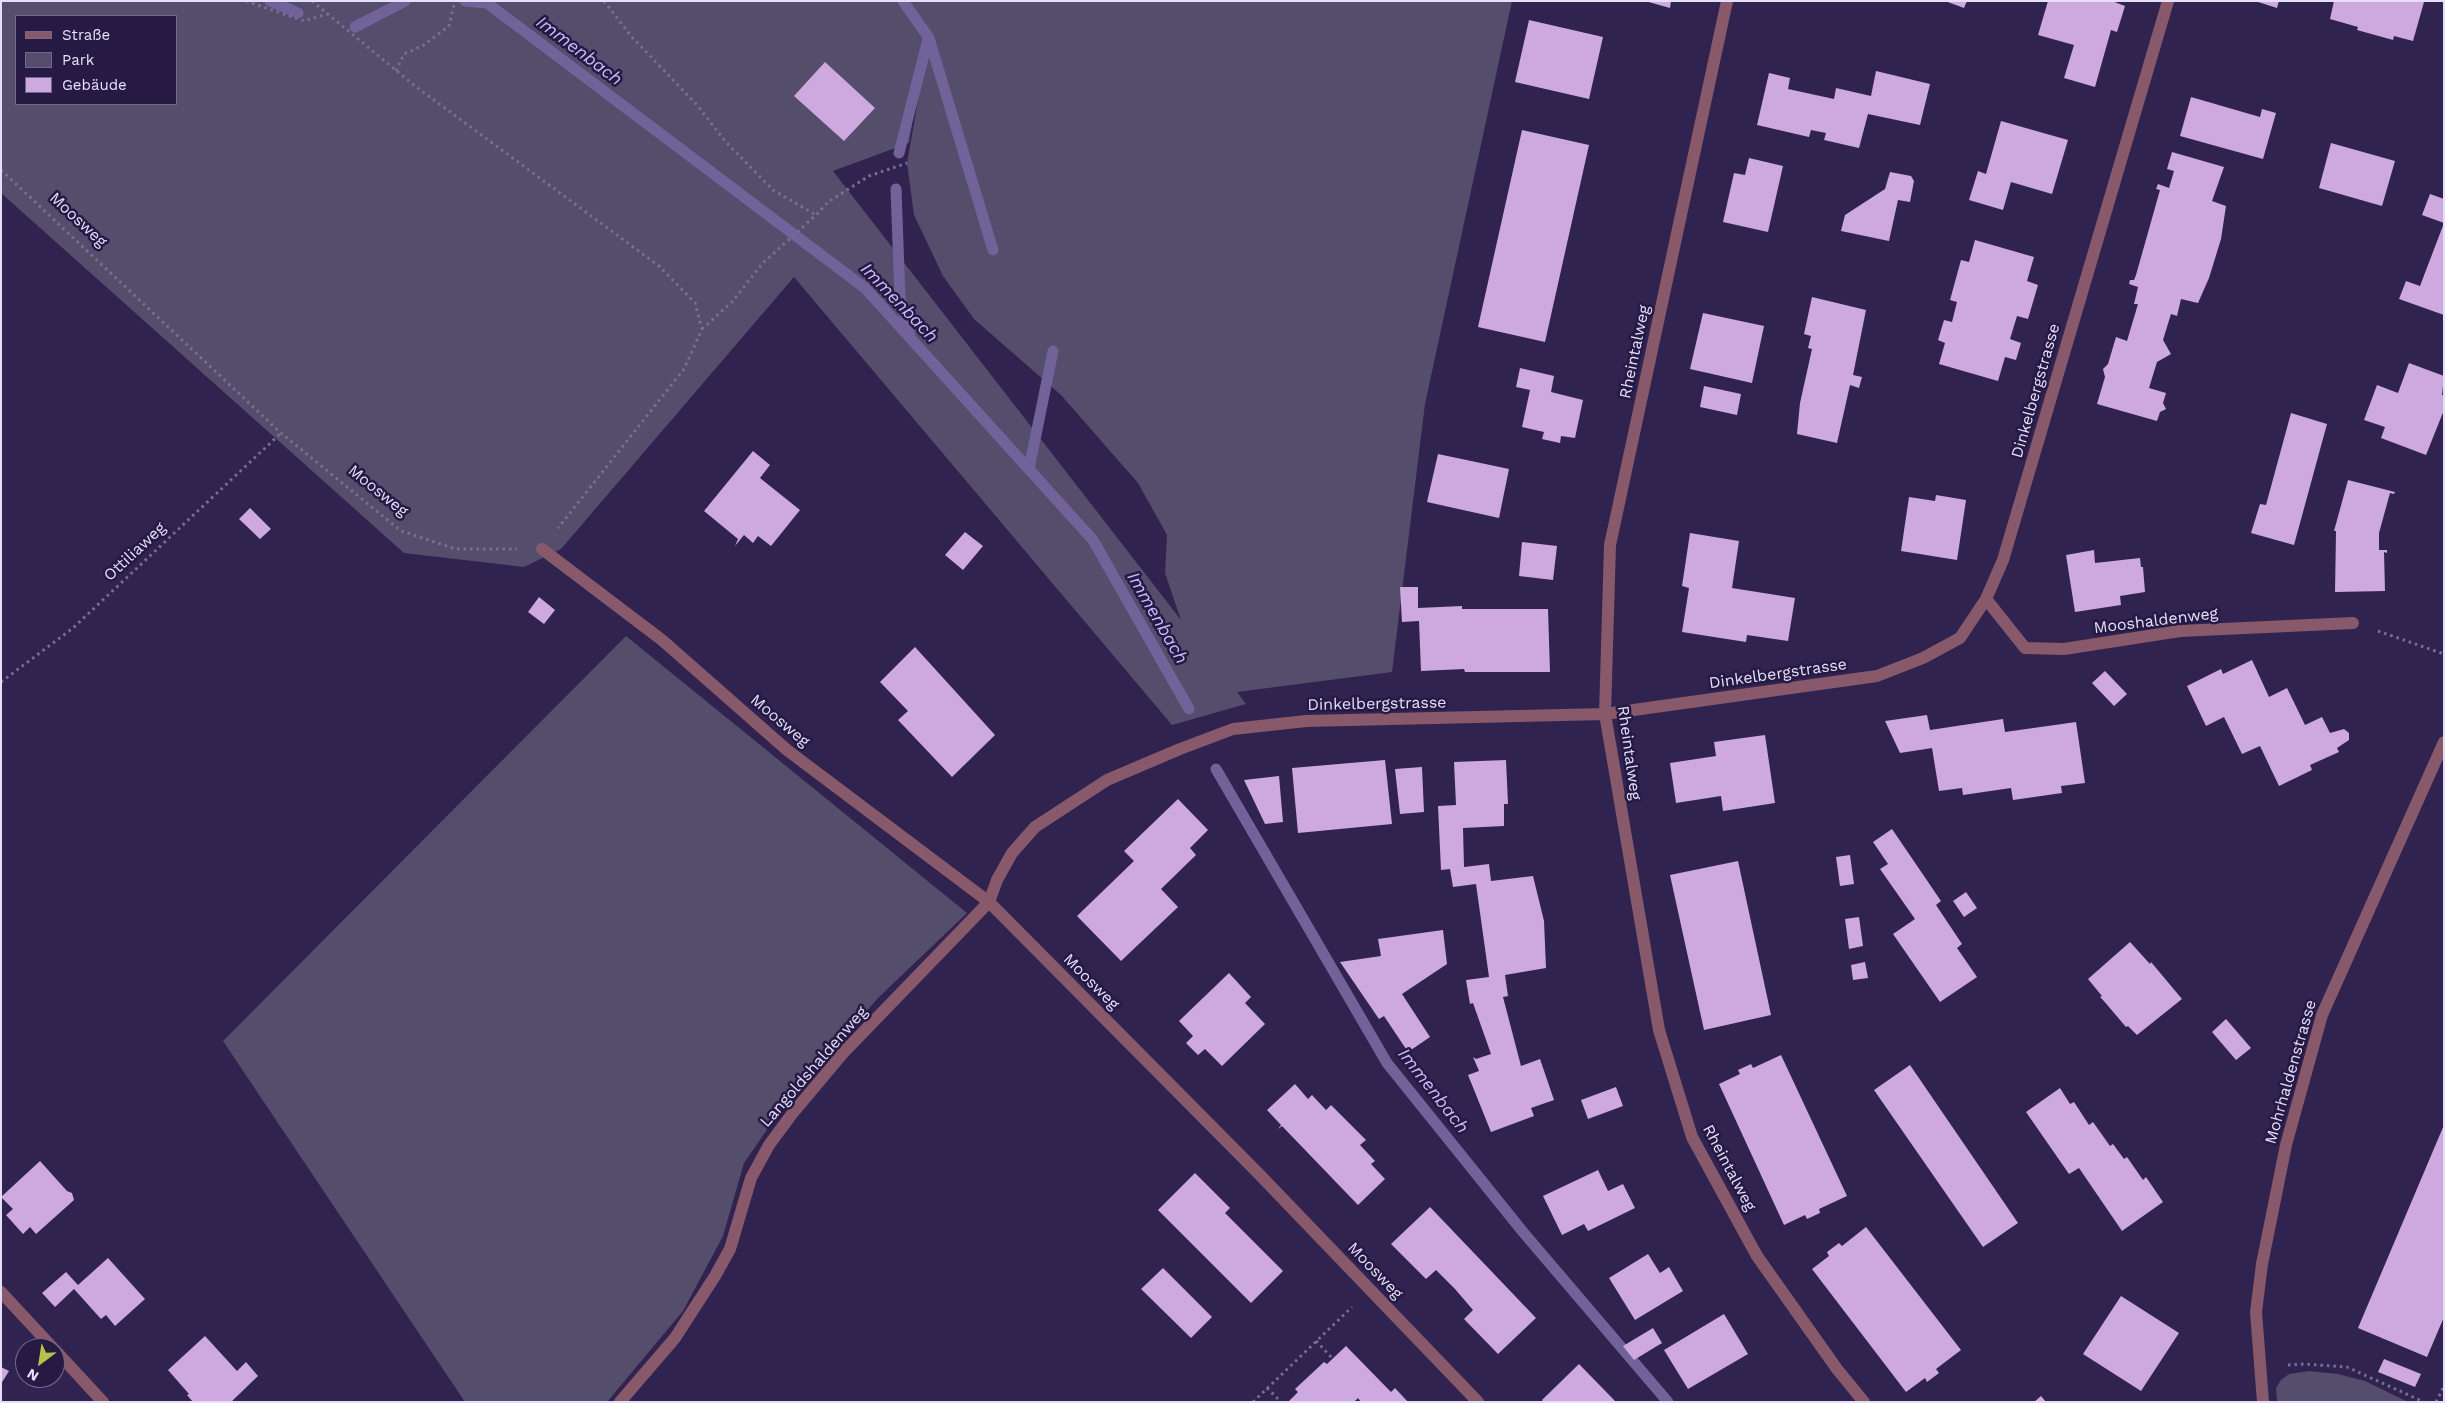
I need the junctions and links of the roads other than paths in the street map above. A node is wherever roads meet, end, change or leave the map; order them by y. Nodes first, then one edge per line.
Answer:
1 (1727, 1) edge
2 (2168, 1) edge
3 (542, 549) road end
4 (1986, 599) junction
5 (2353, 623) road end
6 (1605, 714) junction
7 (2444, 742) edge
8 (989, 902) junction
9 (1, 1292) edge
10 (44, 1338) edge
11 (65, 1361) edge
12 (103, 1402) edge
13 (620, 1402) edge
14 (1478, 1402) edge
15 (1864, 1402) edge
16 (2264, 1402) edge

1 - 6 street, Rheintalweg
2 - 4 street, Dinkelbergstrasse
3 - 8 street, Moosweg
4 - 5 street, Mooshaldenweg
4 - 6 street, Dinkelbergstrasse
6 - 8 street, Dinkelbergstrasse
6 - 15 street, Rheintalweg
7 - 16 street, Mohrhaldenstrasse
8 - 13 street, Langoldshaldenweg
8 - 14 street, Moosweg
9 - 10 street
11 - 12 street

